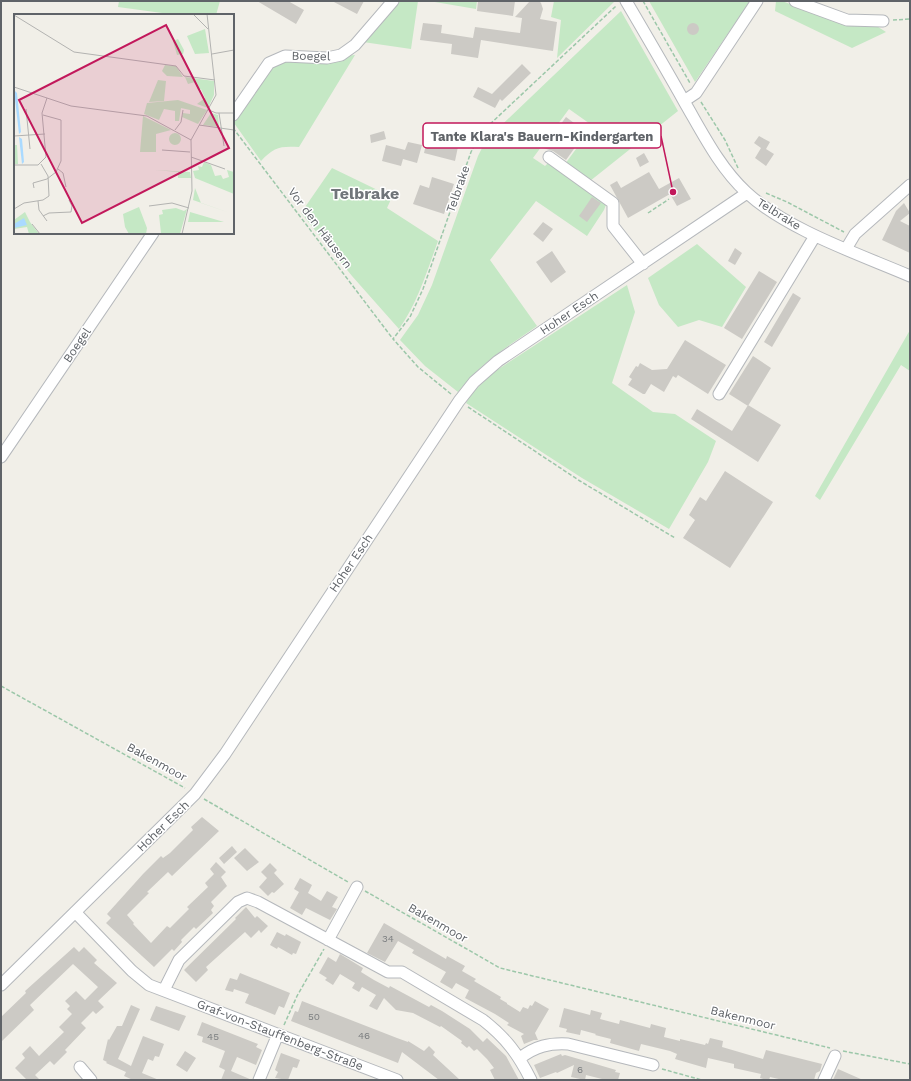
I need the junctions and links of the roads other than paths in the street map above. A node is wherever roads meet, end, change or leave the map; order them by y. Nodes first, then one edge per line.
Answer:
1 (393, 1) edge
2 (757, 1) edge
3 (795, 1) edge
4 (623, 2) edge
5 (883, 21) road end
6 (684, 102) junction
7 (234, 114) edge
8 (549, 157) dead end
9 (910, 185) edge
10 (747, 193) junction
11 (152, 234) edge
12 (815, 236) junction
13 (848, 244) junction
14 (643, 264) junction
15 (910, 276) edge
16 (719, 394) dead end
17 (1, 457) edge
18 (358, 887) road end
19 (75, 912) junction
20 (323, 938) junction
21 (1, 984) edge
22 (164, 990) junction
23 (278, 1034) junction
24 (835, 1056) dead end
25 (520, 1058) junction
26 (653, 1065) road end
27 (80, 1067) dead end
28 (91, 1080) edge
29 (259, 1080) edge
30 (397, 1080) edge
31 (531, 1080) edge
32 (824, 1080) edge

1 - 7 street, Boegel
2 - 6 street
3 - 5 street
4 - 6 street, Telbrake
6 - 10 street, Telbrake
8 - 14 street
9 - 13 street
10 - 12 street, Telbrake
10 - 14 street, Hoher Esch
11 - 17 street, Boegel
12 - 13 street, Telbrake
12 - 16 street
13 - 15 street, Telbrake
14 - 19 street, Hoher Esch
18 - 20 street
19 - 21 street, Hoher Esch
19 - 22 street, Graf-von-Stauffenberg-Straße
20 - 22 street
20 - 25 street
22 - 23 street, Graf-von-Stauffenberg-Straße
23 - 29 street
23 - 30 street, Graf-von-Stauffenberg-Straße
24 - 32 street
25 - 26 street
25 - 31 street
27 - 28 street

